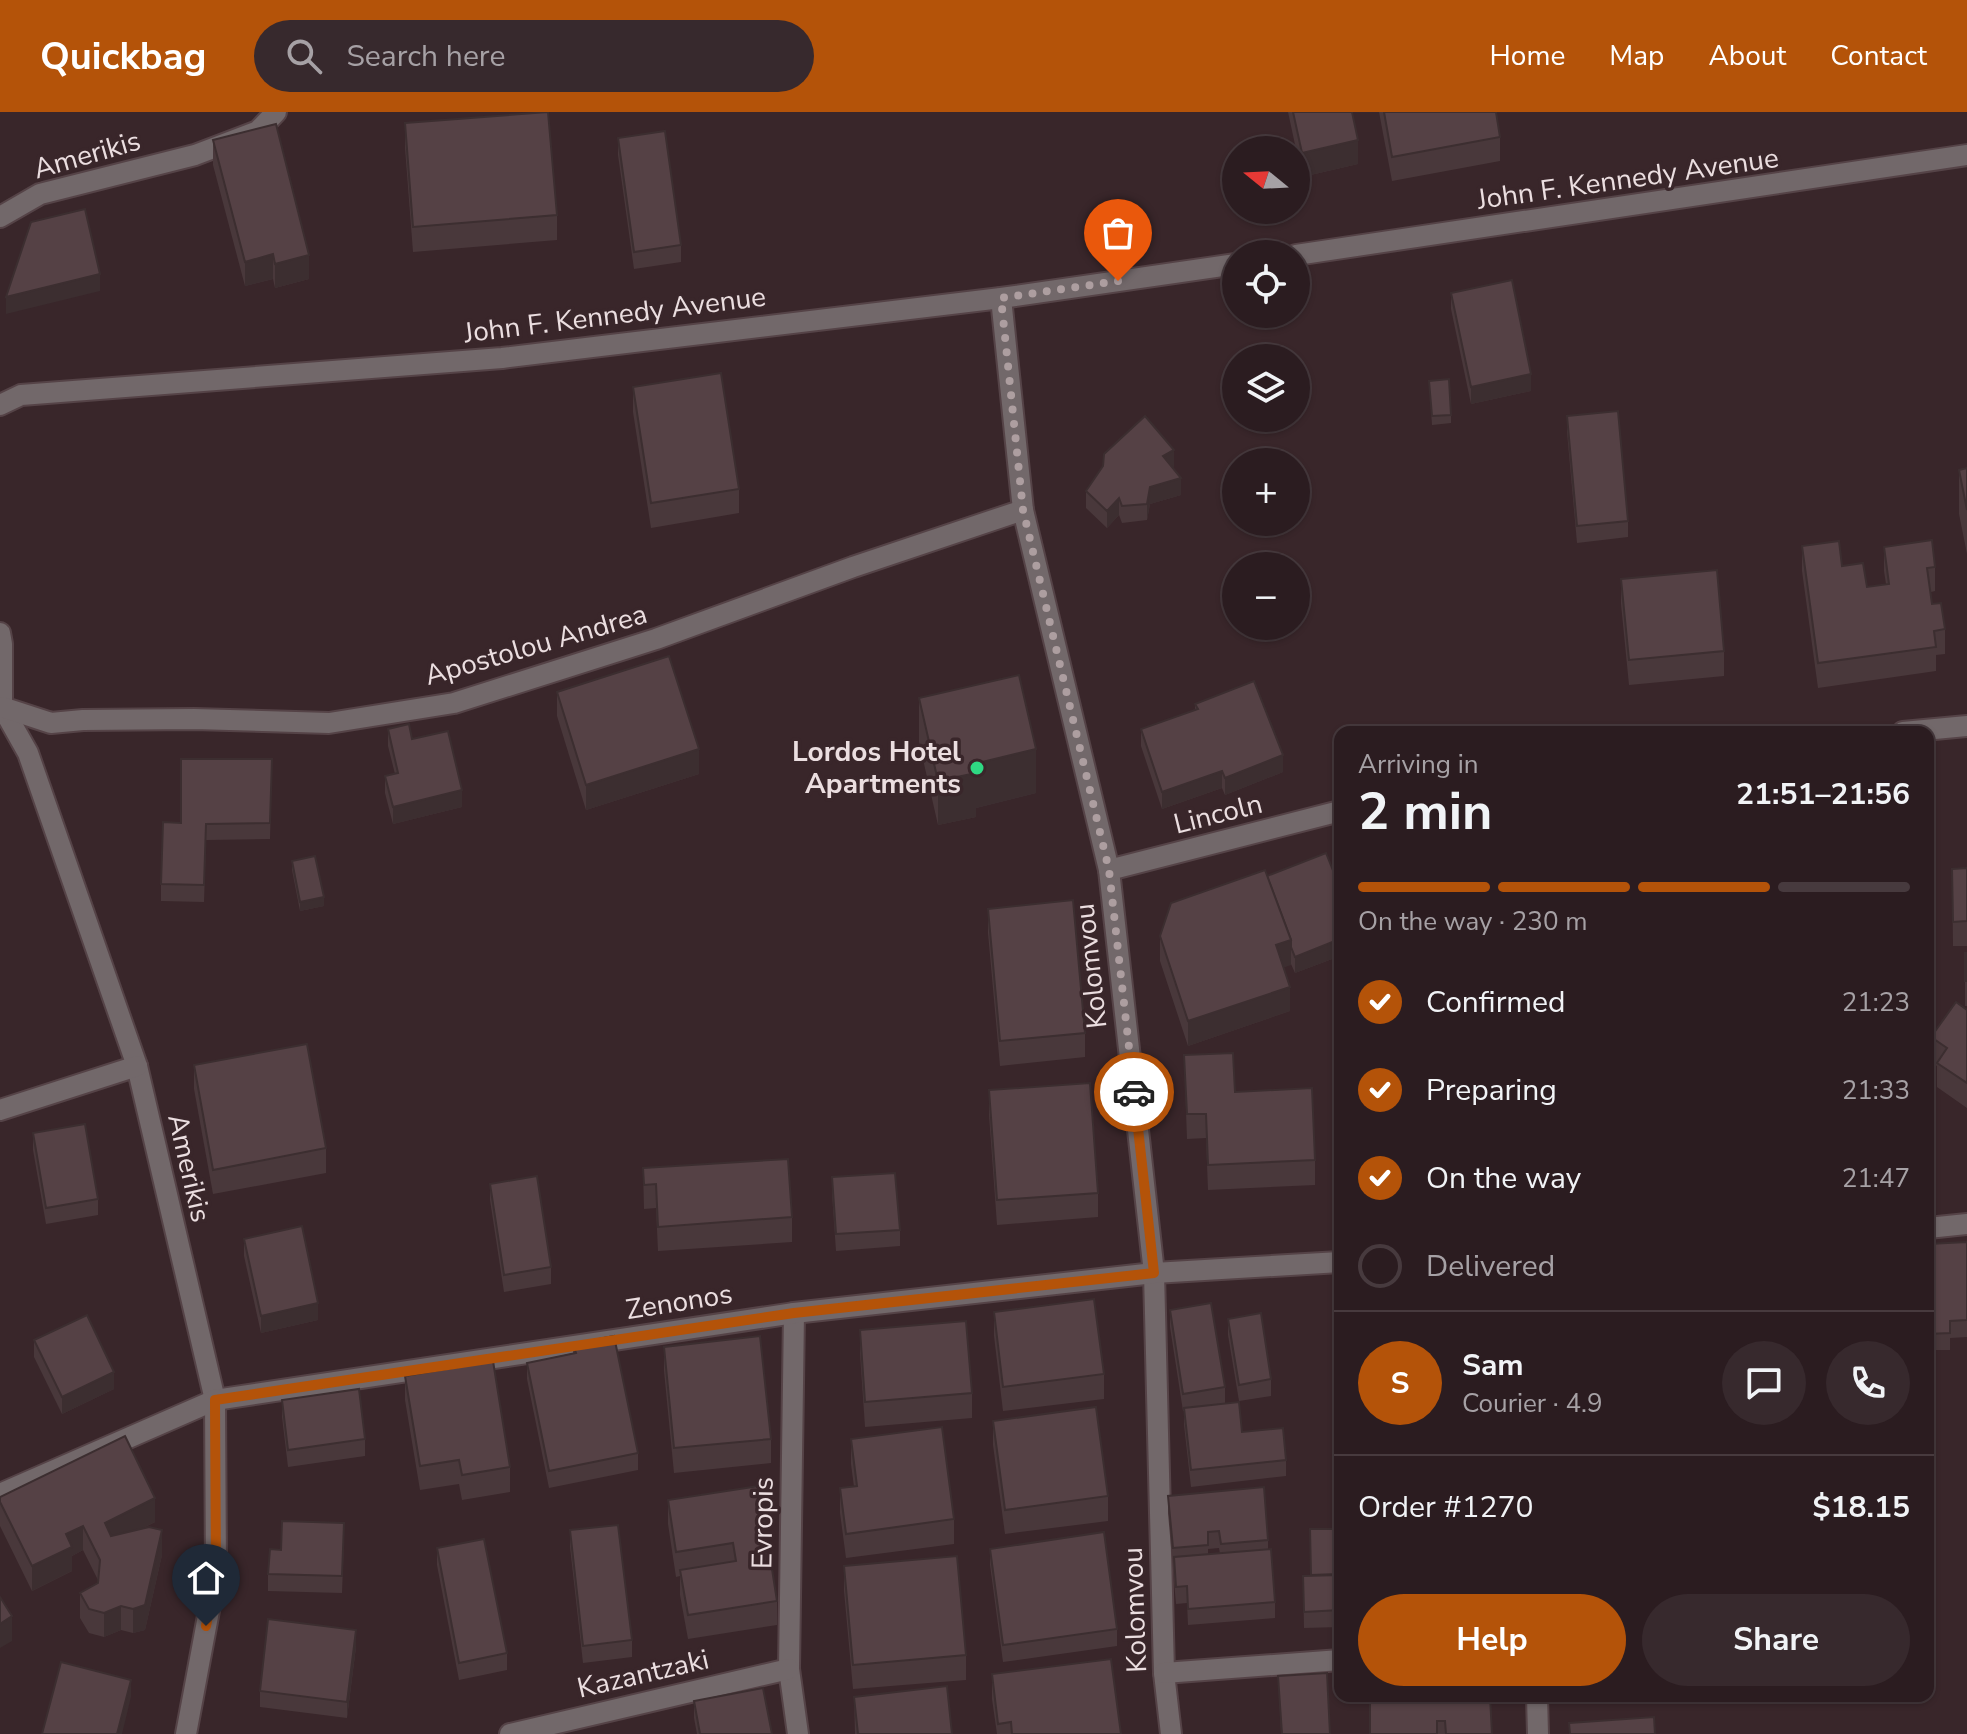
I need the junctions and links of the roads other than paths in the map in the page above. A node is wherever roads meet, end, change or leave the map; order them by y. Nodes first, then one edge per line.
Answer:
1 (276, 112) edge
2 (1967, 155) edge
3 (0, 217) edge
4 (1310, 253) edge
5 (1222, 266) edge
6 (1001, 298) junction
7 (0, 405) edge
8 (1023, 510) junction
9 (0, 633) edge
10 (1, 708) edge
11 (1967, 726) edge
12 (1934, 729) edge
13 (1334, 813) edge
14 (1109, 870) junction
15 (137, 1066) junction
16 (0, 1110) edge
17 (1967, 1224) edge
18 (1934, 1227) edge
19 (1334, 1262) edge
20 (1154, 1273) junction
21 (794, 1313) junction
22 (215, 1400) junction
23 (0, 1494) edge
24 (1334, 1660) edge
25 (789, 1669) junction
26 (1164, 1673) junction
27 (1537, 1702) edge
28 (186, 1734) edge
29 (510, 1734) edge
30 (798, 1734) edge
31 (1171, 1734) edge
32 (1538, 1734) edge

1 - 3 street, Amerikis
2 - 4 street, John F. Kennedy Avenue
5 - 6 street, John F. Kennedy Avenue
6 - 7 street, John F. Kennedy Avenue
6 - 8 street, Kolomvou
8 - 10 street, Apostolou Andrea
8 - 14 street, Kolomvou
9 - 10 street, Amerikis
10 - 15 street, Amerikis
11 - 12 street
13 - 14 street, Lincoln
14 - 20 street, Kolomvou
15 - 16 street
15 - 22 street, Amerikis
17 - 18 street
19 - 20 street, Zenonos
20 - 21 street, Zenonos
20 - 26 street, Kolomvou
21 - 22 street, Zenonos
21 - 25 street, Evropis
22 - 23 street, Zenonos
22 - 28 street, Amerikis
24 - 26 street
25 - 29 street, Kazantzaki
25 - 30 street, Evropis
26 - 31 street, Kolomvou
27 - 32 street

